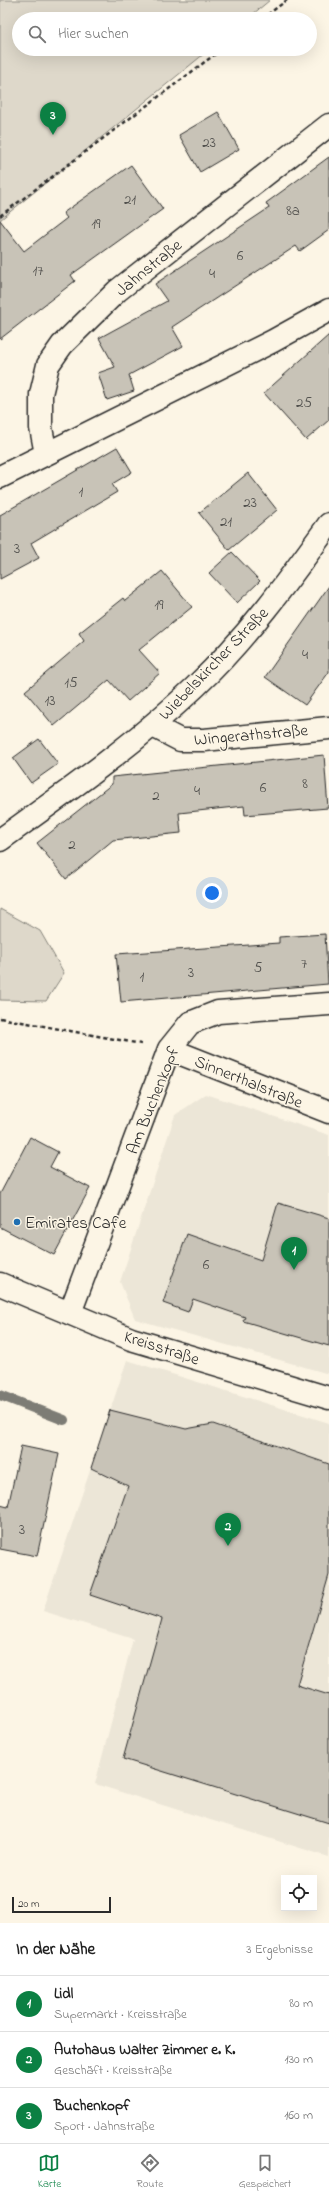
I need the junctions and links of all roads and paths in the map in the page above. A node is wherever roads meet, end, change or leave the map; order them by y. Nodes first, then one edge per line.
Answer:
1 (287, 0) edge
2 (271, 12) edge
3 (213, 56) edge
4 (329, 125) edge
5 (0, 216) edge
6 (329, 310) edge
7 (46, 454) junction
8 (0, 478) edge
9 (329, 524) edge
10 (153, 726) junction
11 (329, 728) edge
12 (0, 840) edge
13 (329, 1004) edge
14 (0, 1018) edge
15 (169, 1049) junction
16 (329, 1112) edge
17 (0, 1284) edge
18 (70, 1313) junction
19 (329, 1398) edge

1 - 2 path
3 - 5 path
4 - 7 street, Jahnstraße
6 - 7 street
7 - 8 street
9 - 10 street, Wiebelskircher Straße
10 - 11 street, Wingerathstraße
10 - 12 street, Wiebelskircher Straße
13 - 15 street, Am Buchenkopf
14 - 15 path
15 - 16 street, Sinnerthalstraße
15 - 18 street, Am Buchenkopf
17 - 18 street, Kreisstraße
18 - 19 street, Kreisstraße

